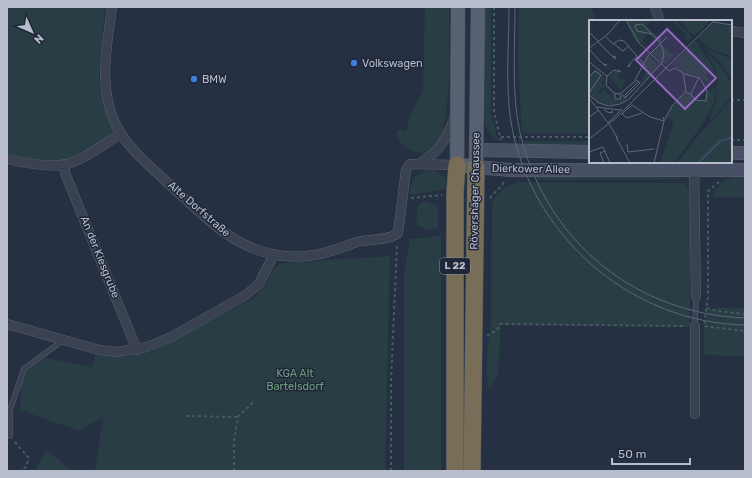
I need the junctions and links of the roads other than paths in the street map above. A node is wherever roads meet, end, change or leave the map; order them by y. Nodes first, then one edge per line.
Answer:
1 (112, 7) edge
2 (458, 7) edge
3 (478, 7) edge
4 (655, 7) edge
5 (660, 20) edge
6 (732, 32) edge
7 (745, 33) edge
8 (459, 110) junction
9 (121, 134) junction
10 (589, 152) edge
11 (732, 153) edge
12 (745, 153) edge
13 (7, 159) edge
14 (476, 159) junction
15 (64, 164) junction
16 (418, 164) junction
17 (457, 165) junction
18 (694, 166) edge
19 (745, 170) edge
20 (274, 254) junction
21 (696, 296) joint
22 (7, 324) edge
23 (695, 326) joint
24 (62, 341) junction
25 (138, 350) junction
26 (695, 414) dead end
27 (10, 436) road end
28 (455, 471) edge
29 (472, 471) edge

1 - 9 street, Alte Dorfstraße
2 - 8 main road, Rövershäger Chaussee / L 22
3 - 14 main road, Rövershäger Chaussee / L 22
4 - 5 street
6 - 7 street
8 - 16 street, Rövershäger Chaussee
8 - 17 main road, Rövershäger Chaussee / L 22
9 - 15 street
9 - 20 street, Alte Dorfstraße
10 - 14 main road, Dierkower Allee
11 - 12 main road
13 - 15 street
14 - 17 main road, Dierkower Allee
14 - 18 main road, Dierkower Allee
14 - 29 highway, Rövershäger Chaussee / L 22
15 - 25 street, An der Kiesgrube
16 - 17 street
16 - 20 street, Alte Dorfstraße
17 - 28 highway, Rövershäger Chaussee / L 22
18 - 19 main road, Dierkower Allee
18 - 21 street
20 - 25 street
21 - 23 lane
22 - 24 street
23 - 26 street
24 - 25 street
24 - 27 lane

